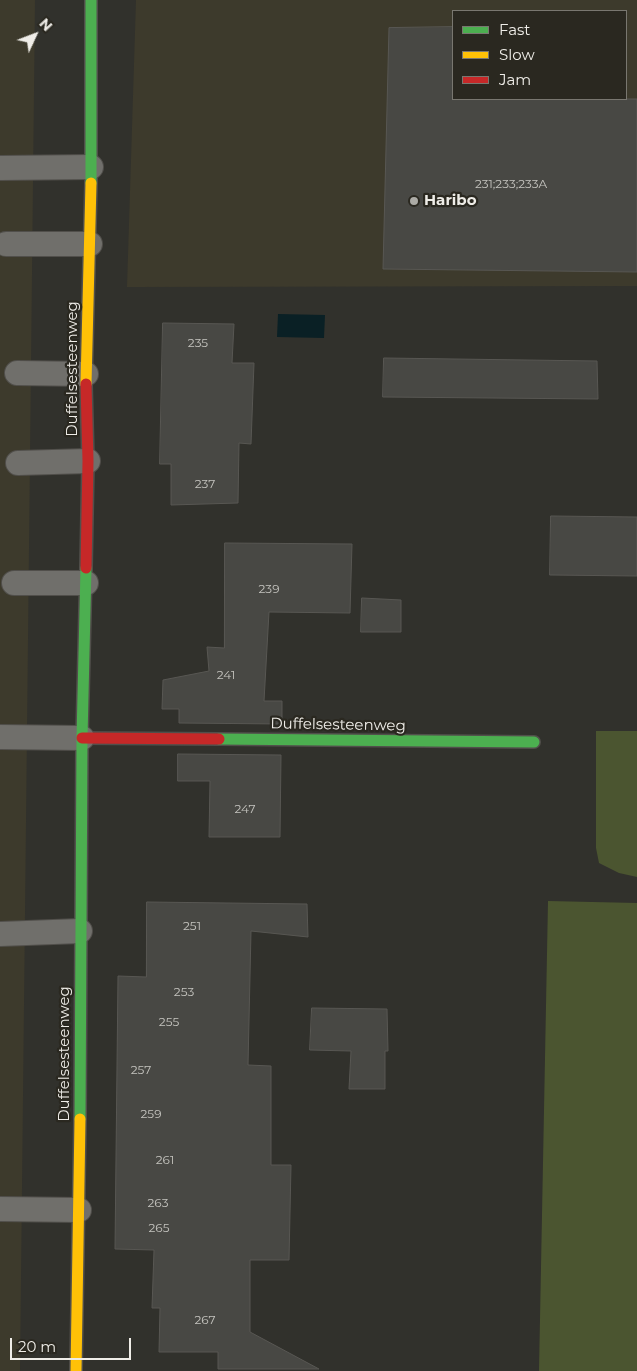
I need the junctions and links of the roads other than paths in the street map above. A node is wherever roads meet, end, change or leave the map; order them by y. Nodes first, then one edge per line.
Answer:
1 (91, 0) edge
2 (91, 167) junction
3 (0, 168) edge
4 (6, 244) dead end
5 (90, 244) junction
6 (17, 373) dead end
7 (86, 374) junction
8 (88, 461) junction
9 (18, 463) dead end
10 (14, 582) dead end
11 (86, 584) junction
12 (0, 738) edge
13 (82, 738) junction
14 (534, 742) dead end
15 (80, 931) junction
16 (0, 934) edge
17 (0, 1209) edge
18 (79, 1210) junction
19 (76, 1371) edge

1 - 2 street, Duffelsesteenweg
2 - 3 lane
2 - 5 street, Duffelsesteenweg
4 - 5 lane
5 - 7 street, Duffelsesteenweg
6 - 7 lane
7 - 8 street, Duffelsesteenweg
8 - 9 lane
8 - 11 street, Duffelsesteenweg
10 - 11 lane
11 - 13 street, Duffelsesteenweg
12 - 13 lane
13 - 14 street, Duffelsesteenweg
13 - 15 street, Duffelsesteenweg
15 - 16 lane
15 - 18 street, Duffelsesteenweg
17 - 18 lane
18 - 19 street, Duffelsesteenweg

